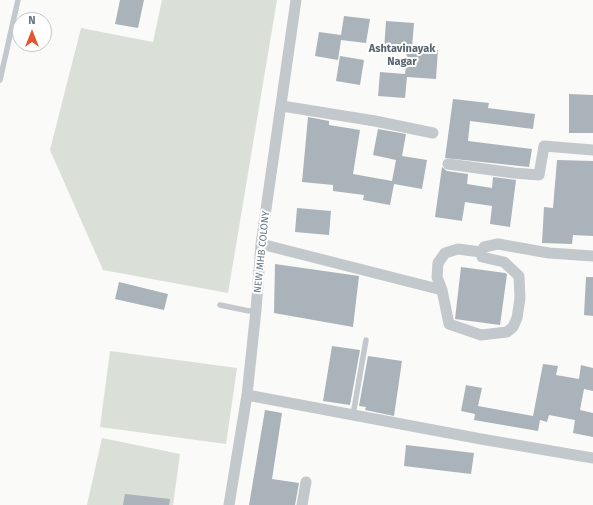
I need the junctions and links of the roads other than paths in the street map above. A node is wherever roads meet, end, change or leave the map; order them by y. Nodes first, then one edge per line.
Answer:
1 (18, 0) edge
2 (296, 0) edge
3 (0, 80) edge
4 (282, 106) junction
5 (433, 133) dead end
6 (593, 150) edge
7 (448, 164) dead end
8 (261, 244) junction
9 (481, 252) junction
10 (593, 256) edge
11 (442, 290) junction
12 (220, 304) dead end
13 (256, 310) junction
14 (366, 340) dead end
15 (247, 395) junction
16 (353, 416) junction
17 (593, 458) edge
18 (306, 482) dead end
19 (229, 505) edge
20 (302, 505) edge

1 - 3 lane
2 - 4 street, NEW MHB COLONY
4 - 5 street
4 - 8 street, NEW MHB COLONY
6 - 7 street
8 - 11 street
8 - 13 street, NEW MHB COLONY
9 - 10 street
9 - 11 street
9 - 11 street
12 - 13 lane
13 - 15 street, NEW MHB COLONY
14 - 16 lane
15 - 16 street
15 - 19 street, NEW MHB COLONY
16 - 17 street
18 - 20 street

